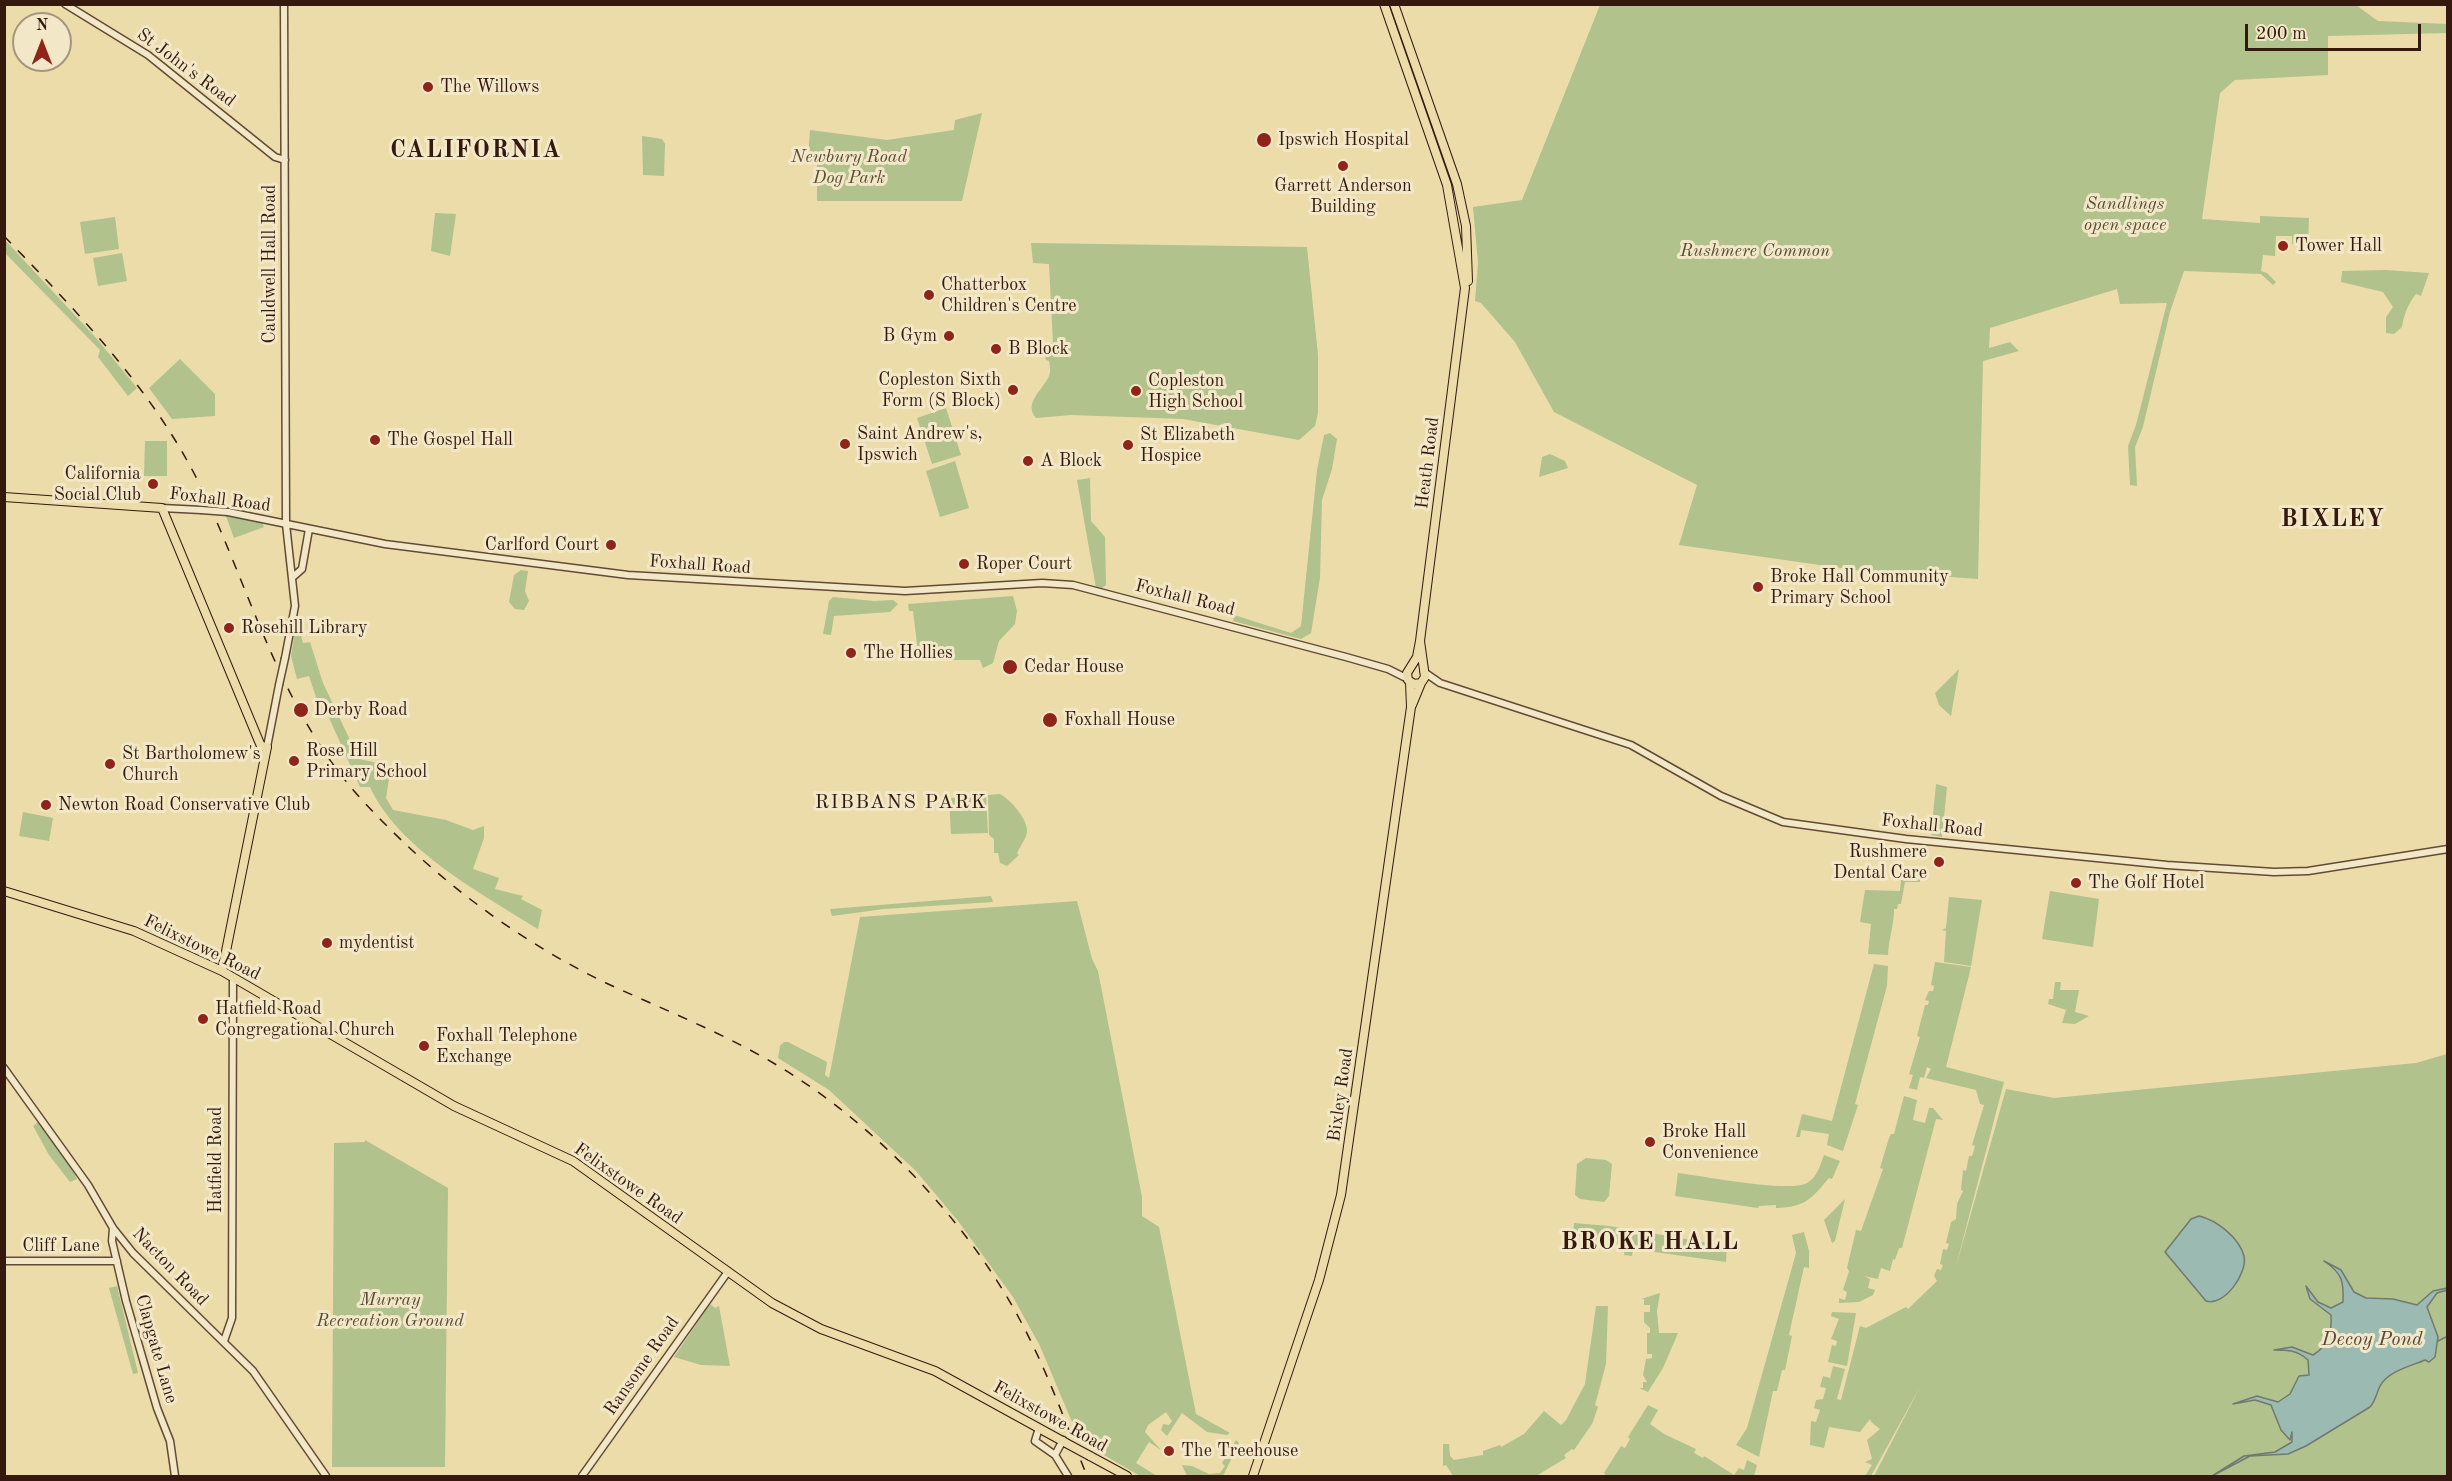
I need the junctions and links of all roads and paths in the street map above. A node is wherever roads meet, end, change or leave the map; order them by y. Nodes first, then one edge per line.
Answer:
1 (65, 4) edge
2 (284, 4) edge
3 (1384, 4) edge
4 (1394, 4) edge
5 (285, 160) junction
6 (1465, 288) junction
7 (4, 497) edge
8 (162, 508) junction
9 (286, 524) junction
10 (309, 529) junction
11 (294, 576) junction
12 (1420, 641) junction
13 (1388, 669) junction
14 (1410, 669) junction
15 (1423, 671) junction
16 (1409, 681) junction
17 (1421, 682) junction
18 (1440, 683) junction
19 (1411, 707) junction
20 (267, 747) junction
21 (2448, 849) edge
22 (4, 891) edge
23 (222, 971) junction
24 (232, 977) junction
25 (4, 1068) edge
26 (113, 1228) junction
27 (4, 1261) edge
28 (117, 1261) junction
29 (727, 1273) junction
30 (224, 1341) junction
31 (1039, 1428) junction
32 (1064, 1441) junction
33 (1055, 1455) junction
34 (175, 1476) edge
35 (326, 1476) edge
36 (582, 1476) edge
37 (1068, 1476) edge
38 (1127, 1476) edge
39 (1252, 1476) edge

1 - 5 street, St John's Road
2 - 5 street, Cauldwell Hall Road
3 - 6 main road, Heath Road
4 - 6 main road, Heath Road
5 - 9 street, Cauldwell Hall Road
6 - 12 main road, Heath Road
7 - 8 main road, Foxhall Road
8 - 9 street, Foxhall Road, bridge
8 - 20 main road
9 - 10 street, Foxhall Road
9 - 11 street
10 - 11 street
10 - 13 street, Foxhall Road
11 - 20 street, bridge
12 - 14 main road, Heath Road
12 - 15 main road, Heath Road
13 - 14 street, Foxhall Road
13 - 16 street, Foxhall Road
14 - 15 main road
14 - 16 main road, Heath Road
15 - 17 main road, Heath Road
15 - 18 street, Foxhall Road
16 - 17 main road
16 - 19 main road, Bixley Road
17 - 18 street, Foxhall Road
17 - 19 main road, Bixley Road
18 - 21 street, Foxhall Road
19 - 39 main road, Bixley Road
20 - 23 main road
22 - 23 main road, Felixstowe Road
23 - 24 main road, Felixstowe Road
24 - 29 main road, Felixstowe Road
24 - 30 street, Hatfield Road
25 - 26 street, Nacton Road
26 - 28 street, Clapgate Lane
26 - 30 street, Nacton Road
27 - 28 street, Cliff Lane
28 - 34 street, Clapgate Lane
29 - 31 main road, Felixstowe Road
29 - 36 street, Ransome Road
30 - 35 street, Nacton Road
31 - 32 main road, Felixstowe Road
31 - 33 street
32 - 33 street
32 - 38 main road, Felixstowe Road, bridge
33 - 37 street

